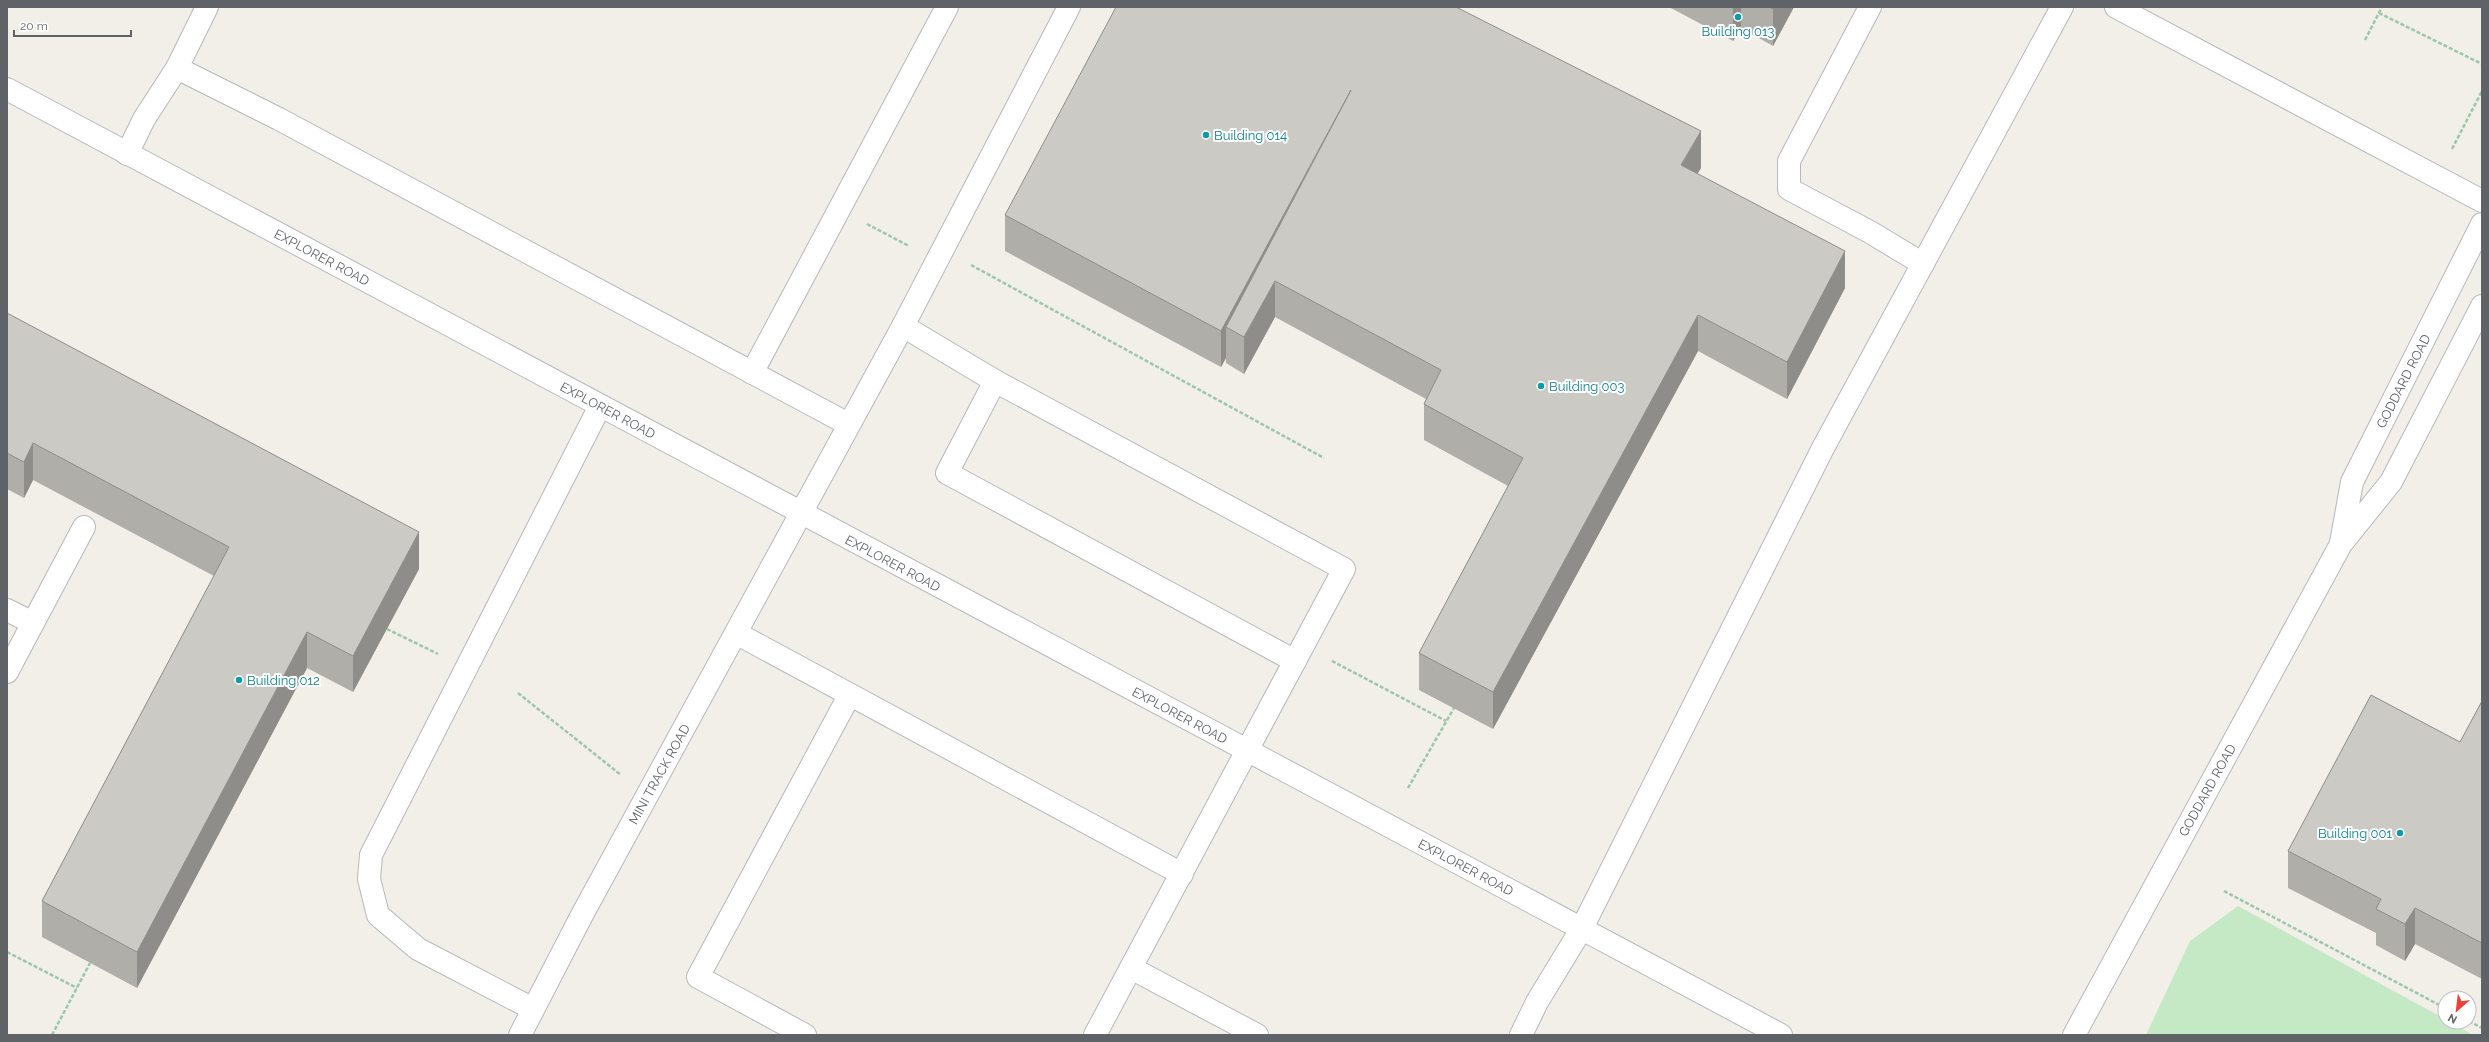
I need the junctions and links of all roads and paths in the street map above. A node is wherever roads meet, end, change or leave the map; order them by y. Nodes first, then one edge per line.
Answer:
1 (208, 7) edge
2 (947, 7) edge
3 (1069, 7) edge
4 (1870, 7) edge
5 (2062, 7) edge
6 (2116, 7) edge
7 (2382, 7) edge
8 (2379, 13) junction
9 (2365, 40) dead end
10 (2482, 64) edge
11 (177, 68) junction
12 (7, 90) edge
13 (2482, 90) edge
14 (2450, 152) dead end
15 (127, 154) junction
16 (2482, 200) edge
17 (839, 209) junction
18 (2482, 224) edge
19 (911, 247) dead end
20 (966, 262) dead end
21 (1923, 264) junction
22 (2482, 306) edge
23 (903, 326) junction
24 (752, 373) junction
25 (995, 381) junction
26 (600, 406) junction
27 (848, 424) junction
28 (1324, 458) dead end
29 (800, 514) junction
30 (84, 527) dead end
31 (2341, 544) junction
32 (7, 610) edge
33 (33, 623) junction
34 (387, 629) dead end
35 (736, 633) junction
36 (439, 654) dead end
37 (1326, 658) dead end
38 (1295, 661) junction
39 (7, 672) edge
40 (518, 693) dead end
41 (849, 696) junction
42 (1454, 708) dead end
43 (1446, 721) junction
44 (1246, 751) junction
45 (625, 778) dead end
46 (1408, 788) dead end
47 (1182, 874) junction
48 (2224, 891) dead end
49 (1582, 928) junction
50 (7, 952) edge
51 (90, 963) dead end
52 (1131, 968) junction
53 (77, 988) junction
54 (2437, 1004) edge
55 (533, 1009) junction
56 (52, 1035) edge
57 (520, 1035) edge
58 (805, 1035) edge
59 (1095, 1035) edge
60 (1257, 1035) edge
61 (1521, 1035) edge
62 (1781, 1035) edge
63 (2074, 1035) edge

1 - 11 street
2 - 17 street
3 - 23 street, MINI TRACK ROAD
4 - 21 street
5 - 21 street
6 - 16 street
7 - 8 path
8 - 9 path
8 - 10 path
11 - 15 street
11 - 24 street
12 - 15 street, EXPLORER ROAD
13 - 14 path
15 - 26 street, EXPLORER ROAD
17 - 19 path
17 - 24 street
18 - 31 street, GODDARD ROAD
20 - 28 path
21 - 49 street
22 - 31 street, GODDARD ROAD
23 - 25 street
23 - 27 street, MINI TRACK ROAD
24 - 27 street
25 - 38 street
25 - 38 street
26 - 29 street, EXPLORER ROAD
26 - 55 street
27 - 29 street, MINI TRACK ROAD
29 - 35 street, MINI TRACK ROAD
29 - 44 street, EXPLORER ROAD
30 - 33 street
31 - 63 street, GODDARD ROAD
32 - 33 street
33 - 39 street
34 - 36 path
35 - 41 street
35 - 55 street, MINI TRACK ROAD
37 - 43 path
38 - 44 street
40 - 45 path
41 - 47 street
41 - 58 street
42 - 43 path
43 - 46 path
44 - 47 street
44 - 49 street, EXPLORER ROAD
47 - 52 street
48 - 54 path
49 - 61 street
49 - 62 street, EXPLORER ROAD
50 - 53 path
51 - 53 path
52 - 59 street
52 - 60 street
53 - 56 path
55 - 57 street, MINI TRACK ROAD

